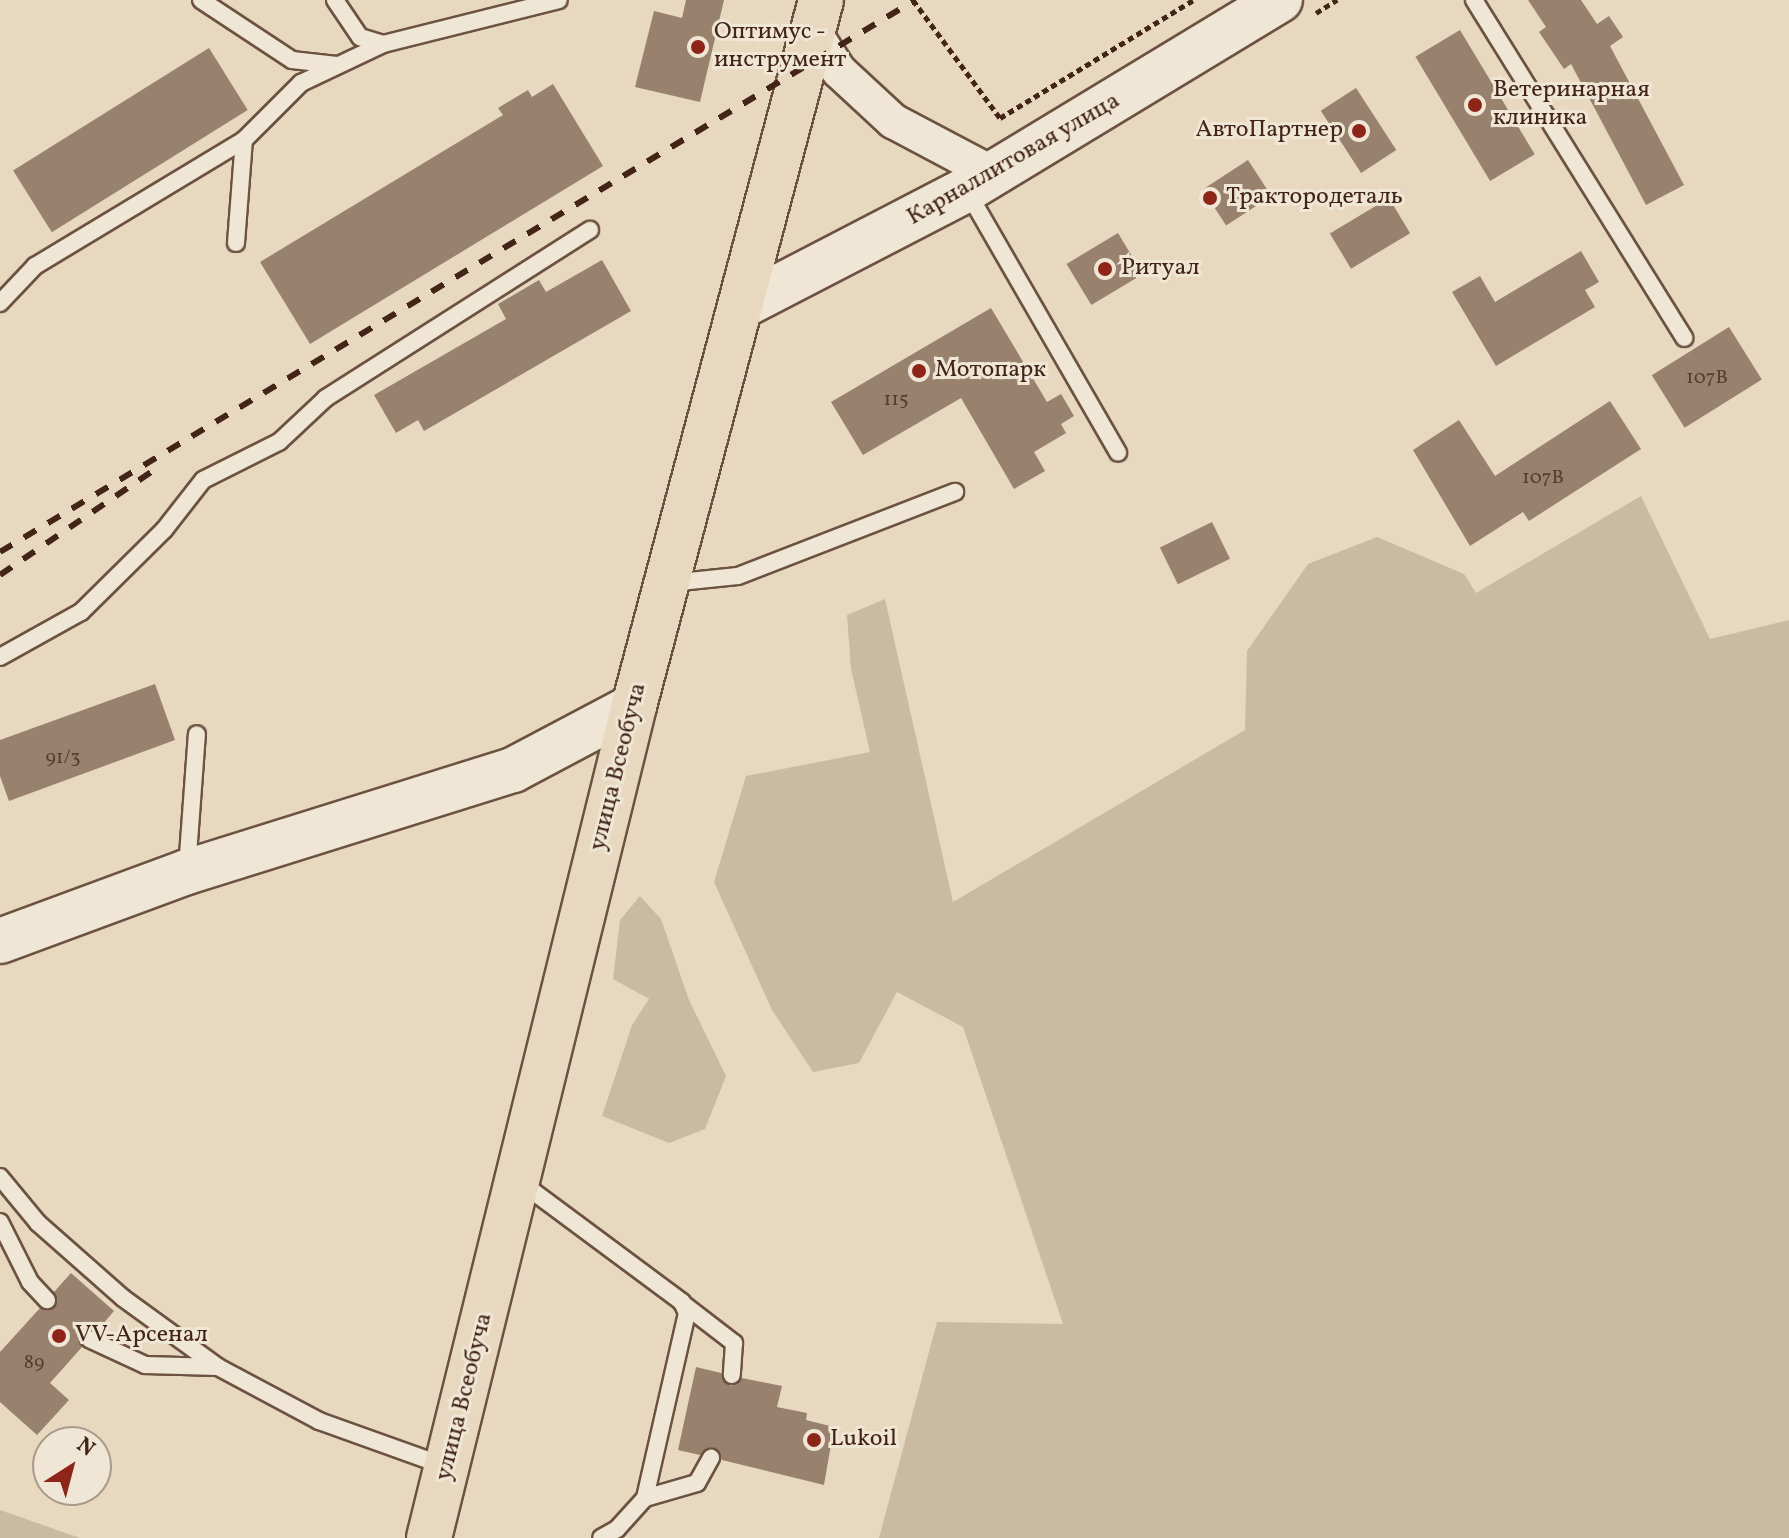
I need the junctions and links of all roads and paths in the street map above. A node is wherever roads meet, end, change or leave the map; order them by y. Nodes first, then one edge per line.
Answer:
1 (201, 0) edge
2 (335, 0) edge
3 (559, 0) edge
4 (913, 0) edge
5 (1193, 0) edge
6 (1280, 0) edge
7 (1474, 0) edge
8 (817, 16) edge
9 (383, 44) junction
10 (339, 65) junction
11 (244, 140) junction
12 (980, 182) junction
13 (590, 230) dead end
14 (236, 243) dead end
15 (0, 303) edge
16 (740, 307) junction
17 (1684, 338) dead end
18 (1118, 453) dead end
19 (955, 492) dead end
20 (668, 583) junction
21 (0, 657) edge
22 (634, 706) junction
23 (197, 734) dead end
24 (187, 872) junction
25 (0, 941) edge
26 (0, 1177) edge
27 (519, 1181) junction
28 (0, 1222) edge
29 (47, 1300) dead end
30 (682, 1302) junction
31 (89, 1339) dead end
32 (218, 1367) junction
33 (732, 1375) dead end
34 (711, 1458) dead end
35 (447, 1467) junction
36 (645, 1498) junction
37 (429, 1538) edge
38 (601, 1538) edge

1 - 10 lane
2 - 9 lane
3 - 9 lane
4 - 5 path
6 - 12 main road, Карналлитовая улица
7 - 17 lane
8 - 12 street
8 - 16 main road, улица Всеобуча
9 - 10 lane
10 - 11 lane
11 - 14 lane
11 - 15 lane
12 - 16 main road, Карналлитовая улица
12 - 18 lane
13 - 21 lane
16 - 20 main road, улица Всеобуча
19 - 20 lane
20 - 22 main road, улица Всеобуча
22 - 24 main road
22 - 27 main road, улица Всеобуча
23 - 24 lane
24 - 25 main road
26 - 32 lane
27 - 30 lane
27 - 35 main road, улица Всеобуча
28 - 29 lane
30 - 33 lane
30 - 36 lane
31 - 32 lane
32 - 35 lane
34 - 36 lane
35 - 37 main road, улица Всеобуча
36 - 38 lane

